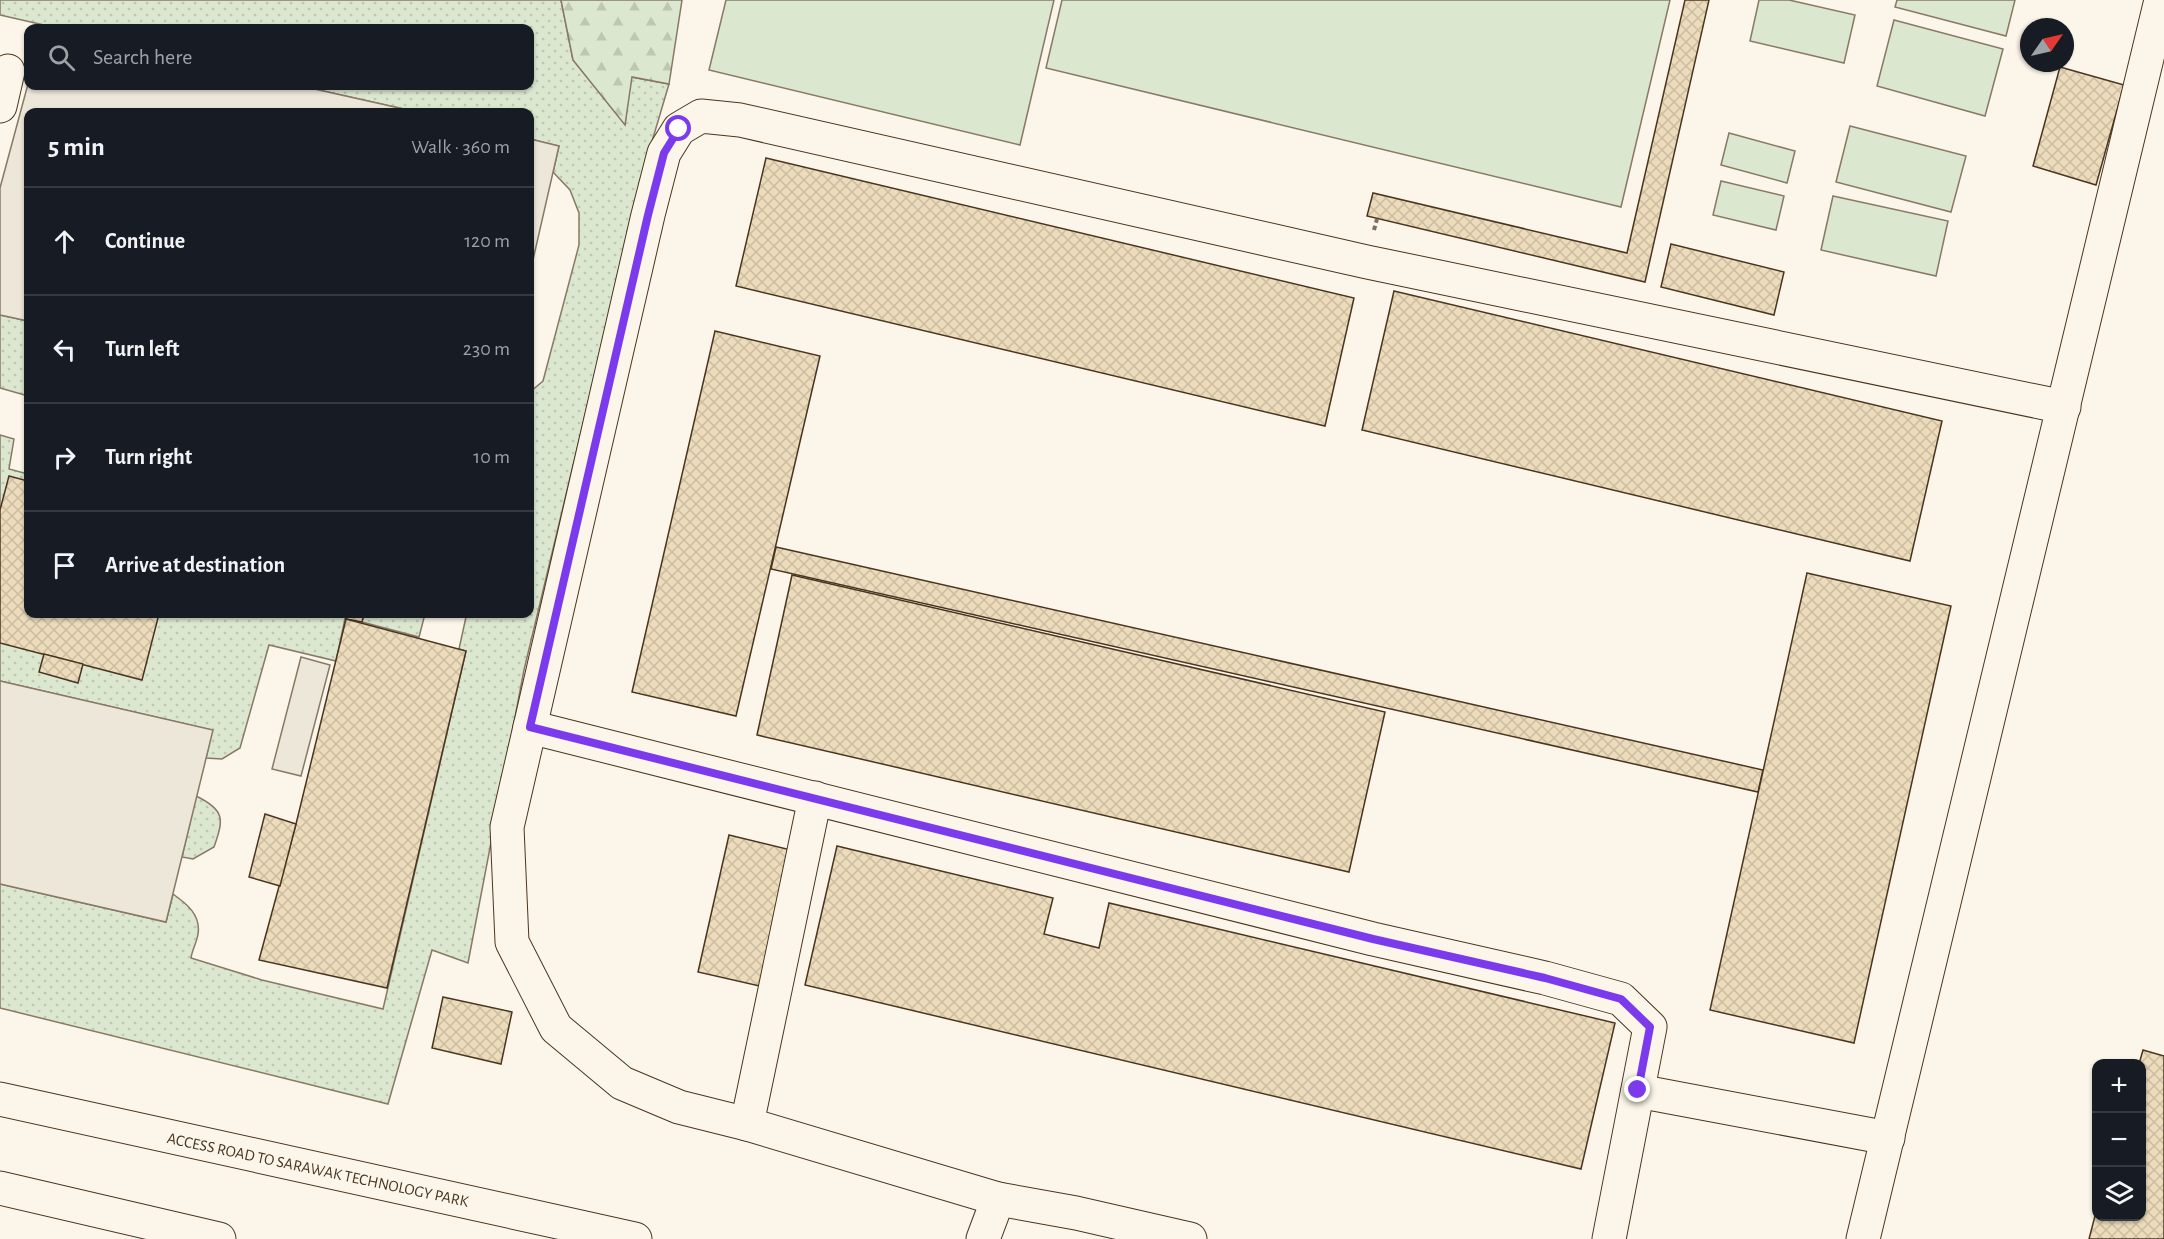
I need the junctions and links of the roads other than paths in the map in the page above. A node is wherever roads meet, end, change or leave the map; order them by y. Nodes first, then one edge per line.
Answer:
1 (2161, 0) edge
2 (8, 71) dead end
3 (0, 105) edge
4 (2064, 407) junction
5 (530, 727) junction
6 (815, 798) junction
7 (1638, 1090) junction
8 (0, 1099) edge
9 (747, 1124) junction
10 (1888, 1138) junction
11 (0, 1188) edge
12 (998, 1199) junction
13 (1074, 1226) edge
14 (219, 1239) edge
15 (635, 1239) edge
16 (983, 1239) edge
17 (1190, 1239) edge
18 (1609, 1239) edge
19 (1863, 1239) edge

1 - 4 street
2 - 3 street
4 - 5 street
4 - 10 street
5 - 6 street
5 - 9 street
6 - 7 street
6 - 9 street
7 - 10 street
7 - 18 street
8 - 15 street, ACCESS ROAD TO SARAWAK TECHNOLOGY PARK
9 - 12 street
10 - 19 street
11 - 14 street
12 - 13 street
12 - 16 street
13 - 17 street

